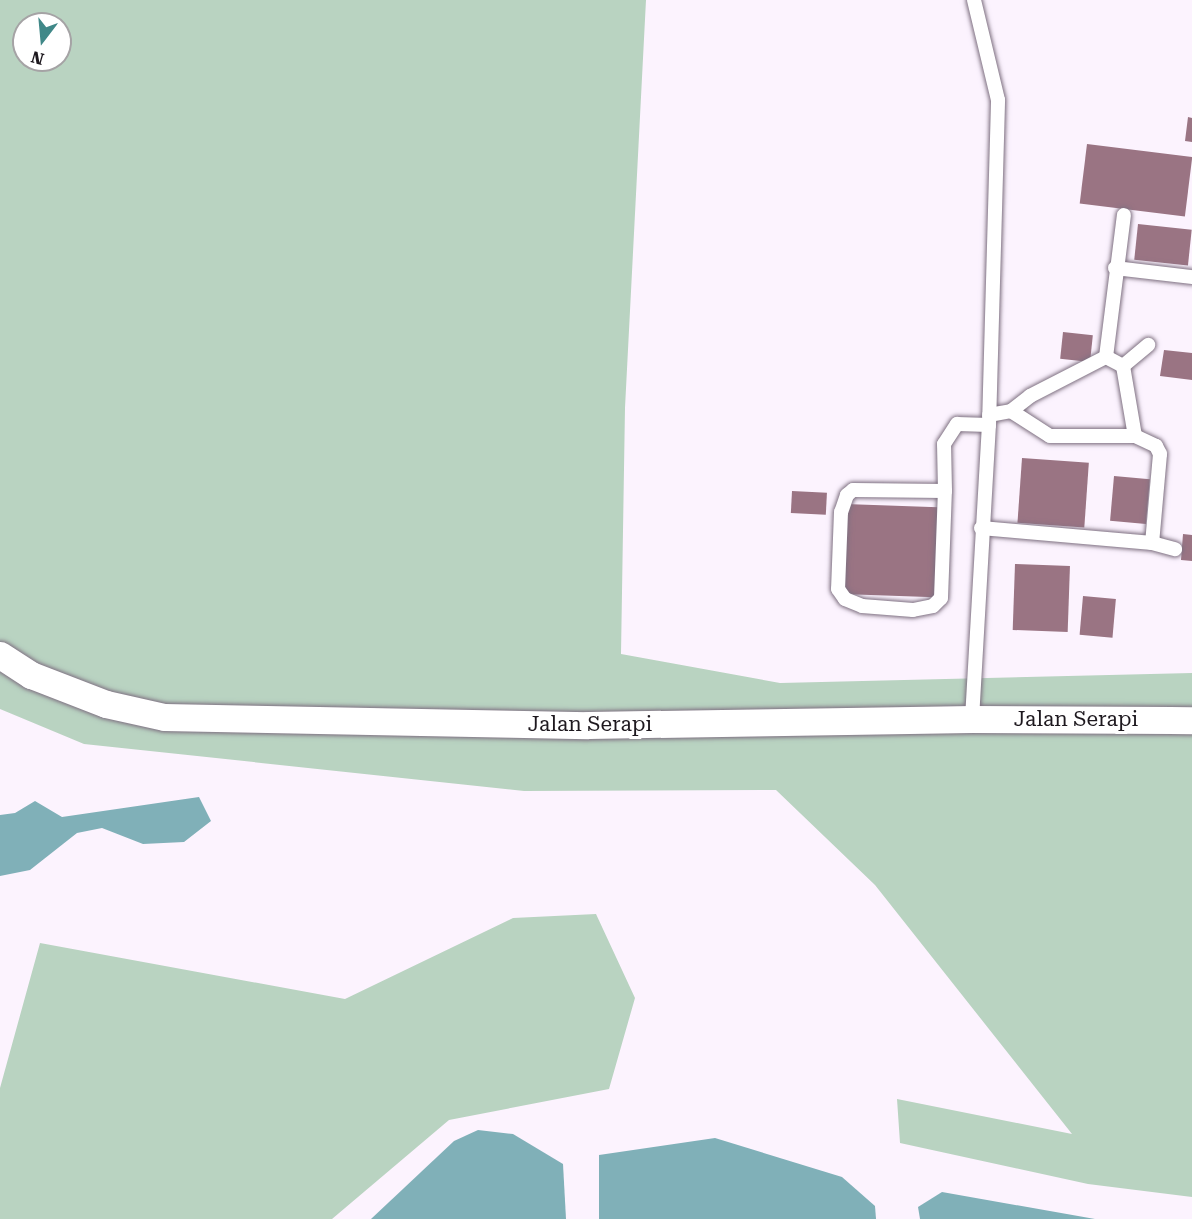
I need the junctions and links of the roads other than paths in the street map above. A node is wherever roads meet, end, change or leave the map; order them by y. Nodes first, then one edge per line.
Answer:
1 (974, 0) edge
2 (1124, 215) dead end
3 (1115, 268) junction
4 (1192, 277) edge
5 (1148, 345) dead end
6 (1107, 357) junction
7 (1123, 366) junction
8 (1011, 411) junction
9 (989, 420) junction
10 (1135, 436) junction
11 (945, 491) junction
12 (981, 528) junction
13 (1152, 543) junction
14 (1175, 549) dead end
15 (0, 656) edge
16 (972, 719) junction
17 (1192, 720) edge

1 - 9 lane
2 - 3 lane
3 - 4 lane
3 - 6 lane
5 - 7 lane
6 - 7 lane
6 - 8 lane
7 - 10 lane
8 - 9 lane
8 - 10 lane
9 - 11 lane
9 - 12 lane
10 - 13 lane
11 - 11 lane
12 - 13 lane
12 - 16 lane
13 - 14 lane
15 - 16 street, Jalan Serapi
16 - 17 street, Jalan Serapi

